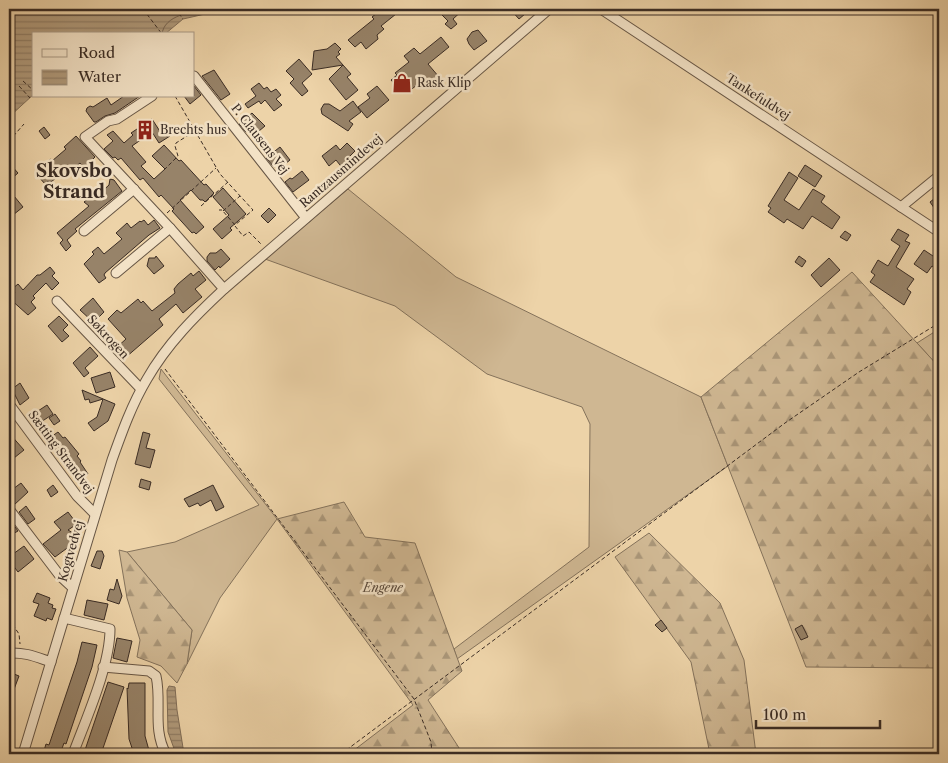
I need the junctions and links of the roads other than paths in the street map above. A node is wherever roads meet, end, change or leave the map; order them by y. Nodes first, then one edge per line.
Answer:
1 (549, 9) edge
2 (601, 9) edge
3 (195, 77) edge
4 (149, 98) edge
5 (939, 176) edge
6 (134, 189) junction
7 (901, 207) junction
8 (306, 218) junction
9 (170, 228) junction
10 (84, 231) dead end
11 (939, 232) edge
12 (116, 273) dead end
13 (224, 289) junction
14 (57, 301) dead end
15 (159, 362) joint
16 (141, 390) junction
17 (9, 404) edge
18 (9, 510) edge
19 (94, 514) junction
20 (73, 588) junction
21 (64, 618) junction
22 (9, 653) edge
23 (51, 662) junction
24 (103, 667) junction
25 (23, 754) edge
26 (73, 754) edge
27 (166, 754) edge

1 - 8 street, Rantzausmindevej
2 - 7 street, Tankefuldvej
3 - 8 street, P. Clausens Vej
4 - 6 street
5 - 7 street
6 - 9 street
6 - 10 street
7 - 11 street, Tankefuldvej
8 - 13 street, Rantzausmindevej
9 - 12 street
9 - 13 street
13 - 15 street, Rantzausmindevej
14 - 16 street, Søkrogen
15 - 16 street, Kogtvedvej
16 - 19 street, Kogtvedvej
17 - 19 street, Sætting Strandvej
18 - 20 street
19 - 20 street, Kogtvedvej
20 - 21 street, Kogtvedvej
21 - 23 street, Kogtvedvej
21 - 24 street
22 - 23 street
23 - 25 street, Kogtvedvej
24 - 26 street
24 - 27 street

